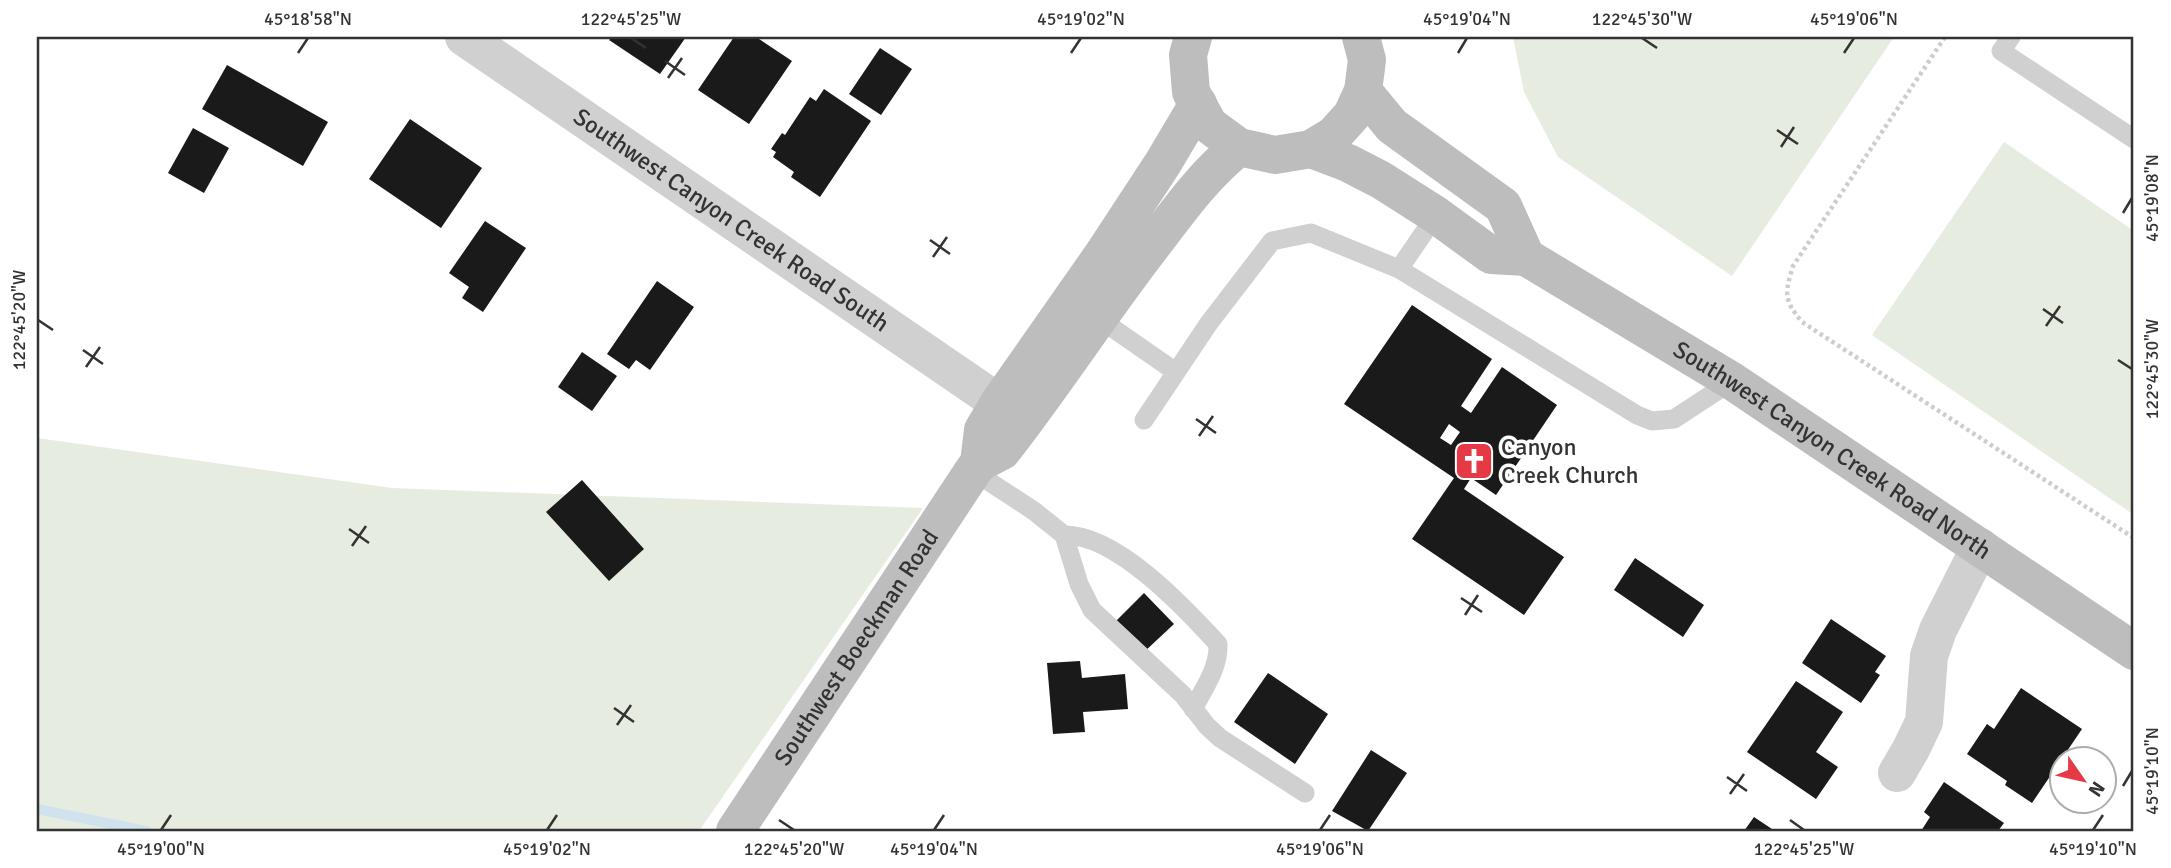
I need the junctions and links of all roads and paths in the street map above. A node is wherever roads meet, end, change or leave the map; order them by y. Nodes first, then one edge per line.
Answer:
1 (464, 37) edge
2 (1361, 37) edge
3 (1945, 37) edge
4 (2011, 37) edge
5 (1185, 43) edge
6 (1363, 91) junction
7 (1198, 104) junction
8 (2134, 139) edge
9 (1238, 147) junction
10 (1311, 149) junction
11 (1436, 215) junction
12 (1526, 257) junction
13 (1399, 268) junction
14 (1098, 318) junction
15 (1176, 372) junction
16 (1732, 381) junction
17 (999, 403) junction
18 (1144, 420) dead end
19 (976, 467) junction
20 (1063, 535) junction
21 (2134, 538) edge
22 (1980, 547) junction
23 (2134, 651) edge
24 (1194, 709) junction
25 (1897, 773) dead end
26 (1305, 793) dead end
27 (735, 831) edge

1 - 17 street, Southwest Canyon Creek Road South
2 - 6 main road
3 - 21 path
4 - 8 lane
5 - 7 main road
6 - 10 main road
6 - 12 main road
7 - 9 main road
7 - 17 main road, Southwest Boeckman Road
9 - 10 main road
9 - 14 main road, Southwest Boeckman Road
10 - 11 main road, Southwest Canyon Creek Road North
11 - 12 main road, Southwest Canyon Creek Road North
11 - 13 lane
12 - 16 main road, Southwest Canyon Creek Road North
13 - 15 lane
13 - 16 lane
14 - 15 lane
14 - 19 main road, Southwest Boeckman Road
15 - 18 lane
16 - 22 main road, Southwest Canyon Creek Road North
17 - 19 main road, Southwest Boeckman Road
19 - 20 lane
19 - 27 main road, Southwest Boeckman Road
20 - 24 lane
20 - 24 lane
22 - 23 main road, Southwest Canyon Creek Road North
22 - 25 street
24 - 26 lane

